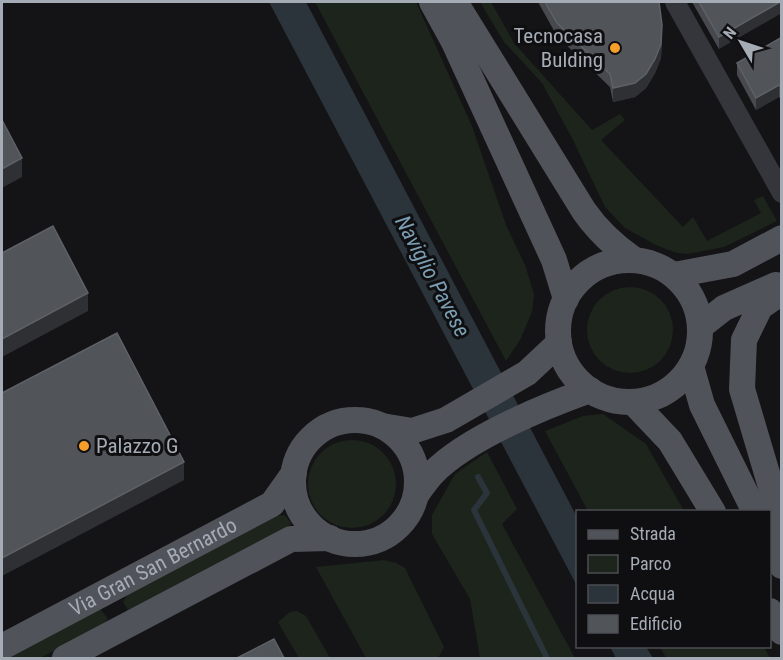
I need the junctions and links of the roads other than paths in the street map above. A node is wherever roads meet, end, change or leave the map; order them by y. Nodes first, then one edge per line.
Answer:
1 (432, 2) edge
2 (675, 2) edge
3 (458, 4) edge
4 (782, 193) edge
5 (782, 238) edge
6 (633, 259) junction
7 (674, 275) junction
8 (782, 282) edge
9 (782, 292) edge
10 (566, 299) junction
11 (700, 326) junction
12 (560, 343) junction
13 (691, 366) junction
14 (590, 390) junction
15 (633, 402) junction
16 (380, 425) junction
17 (294, 473) junction
18 (416, 495) junction
19 (712, 510) edge
20 (754, 510) edge
21 (782, 524) edge
22 (330, 538) junction
23 (771, 543) edge
24 (782, 566) edge
25 (771, 612) edge
26 (782, 632) edge
27 (2, 647) edge
28 (65, 658) edge

1 - 10 main road
2 - 4 street
3 - 6 main road
5 - 7 main road
6 - 7 main road
6 - 10 main road
7 - 11 main road
8 - 11 main road
9 - 21 main road
10 - 12 main road
11 - 13 main road
12 - 14 main road
12 - 16 main road
13 - 15 main road
13 - 20 main road
14 - 15 main road
14 - 18 main road
15 - 19 main road
16 - 17 main road
16 - 18 main road
17 - 22 main road
17 - 27 main road, Via Gran San Bernardo
18 - 22 main road
22 - 28 main road, Via Gran San Bernardo
23 - 24 main road
25 - 26 main road

